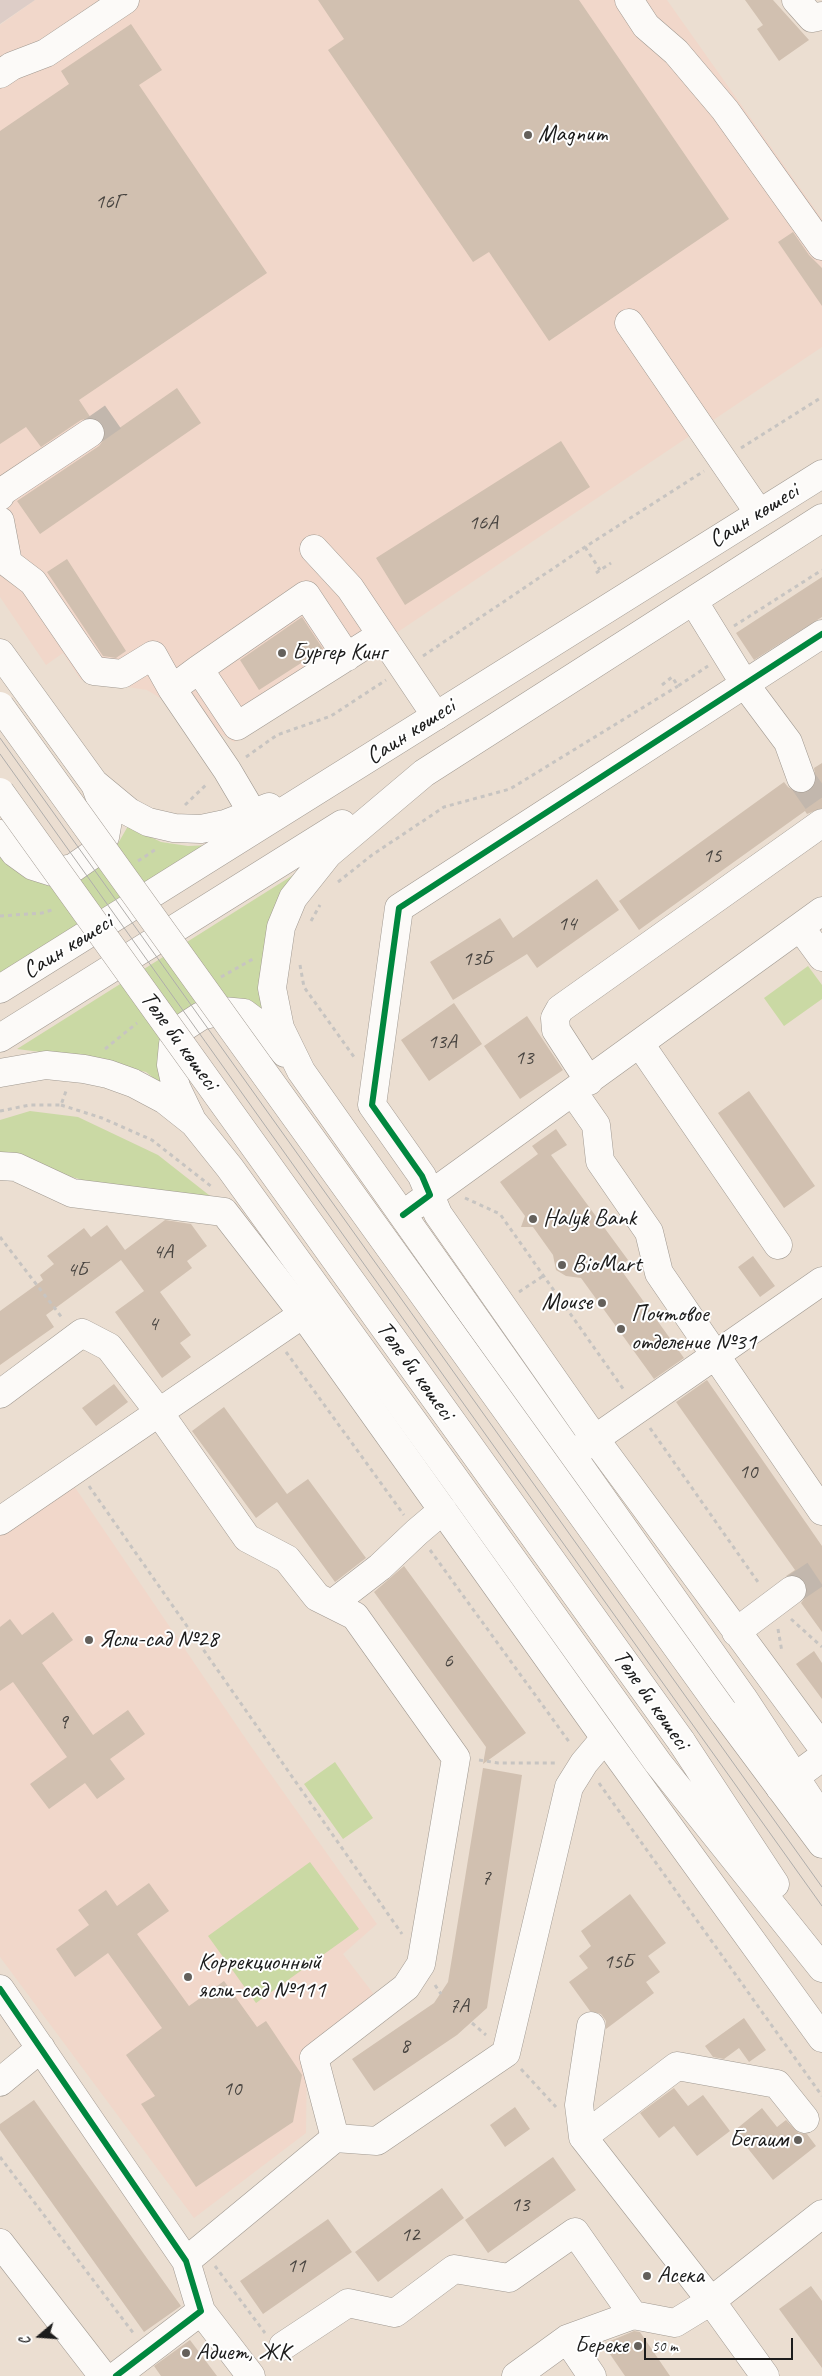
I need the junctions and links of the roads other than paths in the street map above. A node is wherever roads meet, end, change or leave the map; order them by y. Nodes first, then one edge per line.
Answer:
1 (125, 0) edge
2 (629, 0) edge
3 (796, 0) edge
4 (822, 16) edge
5 (0, 74) edge
6 (822, 246) edge
7 (629, 323) dead end
8 (90, 433) tunnel mouth
9 (822, 474) edge
10 (0, 496) edge
11 (759, 513) junction
12 (0, 521) edge
13 (815, 524) edge
14 (314, 548) dead end
15 (4, 560) edge
16 (694, 602) junction
17 (822, 634) edge
18 (381, 635) junction
19 (0, 653) edge
20 (347, 657) junction
21 (199, 669) junction
22 (744, 682) junction
23 (172, 689) junction
24 (0, 706) edge
25 (436, 716) junction
26 (355, 769) junction
27 (424, 773) junction
28 (801, 778) tunnel mouth
29 (94, 783) junction
30 (0, 792) edge
31 (253, 814) junction
32 (822, 823) edge
33 (0, 834) edge
34 (822, 911) edge
35 (800, 927) junction
36 (822, 957) edge
37 (0, 989) edge
38 (0, 1038) edge
39 (640, 1044) junction
40 (301, 1071) junction
41 (0, 1073) edge
42 (581, 1087) junction
43 (194, 1123) junction
44 (0, 1166) edge
45 (430, 1195) junction
46 (259, 1209) junction
47 (224, 1212) junction
48 (403, 1215) junction
49 (778, 1245) dead end
50 (822, 1281) edge
51 (303, 1314) junction
52 (715, 1354) junction
53 (0, 1394) edge
54 (158, 1411) junction
55 (595, 1439) junction
56 (572, 1455) junction
57 (444, 1510) junction
58 (822, 1510) edge
59 (0, 1521) edge
60 (783, 1597) tunnel mouth
61 (332, 1604) junction
62 (736, 1632) junction
63 (605, 1738) junction
64 (822, 1747) edge
65 (822, 1757) edge
66 (788, 1782) junction
67 (822, 1818) edge
68 (822, 1844) edge
69 (822, 1955) edge
70 (822, 1968) edge
71 (0, 1989) edge
72 (591, 2026) dead end
73 (822, 2038) edge
74 (41, 2048) junction
75 (0, 2082) edge
76 (805, 2119) dead end
77 (583, 2137) junction
78 (335, 2138) junction
79 (822, 2214) edge
80 (0, 2243) edge
81 (194, 2254) junction
82 (711, 2301) junction
83 (201, 2311) junction
84 (633, 2314) junction
85 (567, 2339) junction
86 (283, 2346) road end
87 (103, 2376) edge
88 (116, 2376) edge
89 (251, 2376) edge
90 (516, 2376) edge
91 (592, 2376) edge
92 (765, 2376) edge

1 - 5 main road
2 - 6 main road
3 - 4 main road
7 - 11 main road
8 - 10 main road
9 - 11 main road, Саин көшесі
11 - 25 main road, Саин көшесі
12 - 15 main road
13 - 16 main road
14 - 18 main road
15 - 23 main road
16 - 22 main road
16 - 27 main road
17 - 22 main road
18 - 20 main road
18 - 25 main road
19 - 29 main road
20 - 21 main road
20 - 21 main road
21 - 23 main road
22 - 28 main road
22 - 45 main road
23 - 31 main road
24 - 66 main road, bridge
25 - 26 main road, Саин көшесі
26 - 31 main road
26 - 37 main road, Саин көшесі
27 - 38 main road, Саин көшесі
27 - 40 main road
29 - 31 main road
29 - 33 main road
30 - 69 main road, Төле би көшесі, bridge
32 - 42 main road
34 - 35 main road
35 - 36 main road
35 - 39 main road
39 - 42 main road
39 - 49 main road
40 - 43 main road
40 - 48 main road
41 - 43 main road
42 - 45 main road
42 - 52 main road
43 - 46 main road
44 - 47 main road
45 - 48 main road
45 - 55 main road
46 - 47 main road
46 - 70 main road
47 - 51 main road
48 - 56 main road
50 - 52 main road
51 - 54 main road
51 - 57 main road
52 - 55 main road
52 - 58 main road
53 - 54 main road
54 - 59 main road
54 - 61 main road
55 - 56 main road
55 - 62 main road
56 - 66 main road
57 - 61 main road
57 - 63 main road
60 - 62 main road
61 - 78 main road
62 - 64 main road
63 - 73 main road
63 - 78 main road
65 - 66 main road
66 - 67 main road
66 - 68 main road
71 - 74 main road
72 - 77 main road
74 - 75 main road
74 - 81 main road
76 - 77 main road
77 - 82 main road
78 - 81 main road
79 - 82 main road
80 - 87 main road
81 - 83 main road
82 - 84 main road
82 - 92 main road
83 - 88 main road
83 - 89 main road
84 - 85 main road
84 - 86 main road
85 - 90 main road
85 - 91 main road

